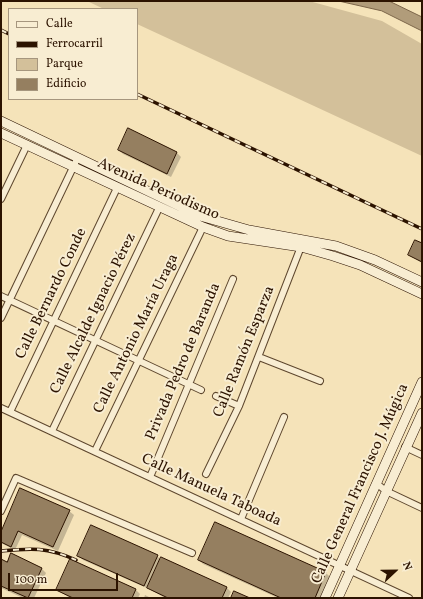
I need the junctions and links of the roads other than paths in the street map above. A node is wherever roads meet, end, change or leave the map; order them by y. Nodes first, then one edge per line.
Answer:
1 (1, 121) edge
2 (1, 133) edge
3 (27, 145) junction
4 (78, 157) junction
5 (73, 167) junction
6 (117, 188) junction
7 (1, 199) edge
8 (159, 208) junction
9 (203, 227) junction
10 (303, 243) junction
11 (233, 279) dead end
12 (422, 282) edge
13 (422, 294) edge
14 (1, 296) edge
15 (10, 300) junction
16 (1, 318) edge
17 (54, 321) junction
18 (96, 341) junction
19 (259, 357) junction
20 (139, 361) junction
21 (320, 381) dead end
22 (422, 382) edge
23 (189, 385) junction
24 (201, 390) dead end
25 (216, 396) dead end
26 (239, 406) junction
27 (1, 408) edge
28 (10, 412) junction
29 (422, 413) edge
30 (284, 417) dead end
31 (52, 431) junction
32 (405, 447) junction
33 (95, 451) junction
34 (422, 455) edge
35 (206, 474) dead end
36 (150, 477) junction
37 (376, 483) junction
38 (386, 491) junction
39 (422, 508) edge
40 (2, 509) edge
41 (241, 519) junction
42 (192, 553) dead end
43 (340, 566) junction
44 (350, 570) junction
45 (325, 598) edge
46 (338, 598) edge
47 (409, 598) edge

1 - 4 street, Avenida Periodismo
2 - 3 street, Avenida Periodismo
3 - 5 street, Avenida Periodismo
3 - 7 street
4 - 5 street
4 - 10 street, Avenida Periodismo
5 - 6 street, Avenida Periodismo
5 - 15 street
6 - 8 street, Avenida Periodismo
6 - 17 street, Calle Bernardo Conde
8 - 9 street, Avenida Periodismo
8 - 18 street, Calle Alcalde Ignacio Pérez
9 - 10 street, Avenida Periodismo
9 - 20 street, Calle Antonio María Uraga
10 - 12 street, Avenida Periodismo
10 - 13 street, Avenida Periodismo
10 - 19 street, Calle Ramón Esparza
11 - 23 street, Privada Pedro de Baranda
14 - 15 street
15 - 16 street
15 - 17 street
17 - 18 street
17 - 28 street, Calle Bernardo Conde
18 - 20 street
18 - 31 street, Calle Alcalde Ignacio Pérez
19 - 21 street
19 - 26 street, Calle Ramón Esparza
20 - 23 street
20 - 33 street, Calle Antonio María Uraga
22 - 37 street, Calle General Francisco J. Múgica
23 - 24 street
23 - 36 street, Privada Pedro de Baranda
25 - 26 street
26 - 35 street, Calle Ramón Esparza
27 - 28 street, Calle Manuela Taboada
28 - 31 street, Calle Manuela Taboada
29 - 32 street, Calle General Francisco J. Múgica
30 - 41 street
31 - 33 street, Calle Manuela Taboada
32 - 34 street
32 - 38 street, Calle General Francisco J. Múgica
33 - 36 street, Calle Manuela Taboada
36 - 41 street, Calle Manuela Taboada
37 - 38 street
37 - 43 street, Calle General Francisco J. Múgica
38 - 39 street
38 - 44 street, Calle General Francisco J. Múgica
40 - 42 street
41 - 43 street, Calle Manuela Taboada
43 - 44 street, Calle Manuela Taboada
43 - 45 street, Calle General Francisco J. Múgica
44 - 46 street, Calle General Francisco J. Múgica
44 - 47 street, Calle Manuela Taboada

